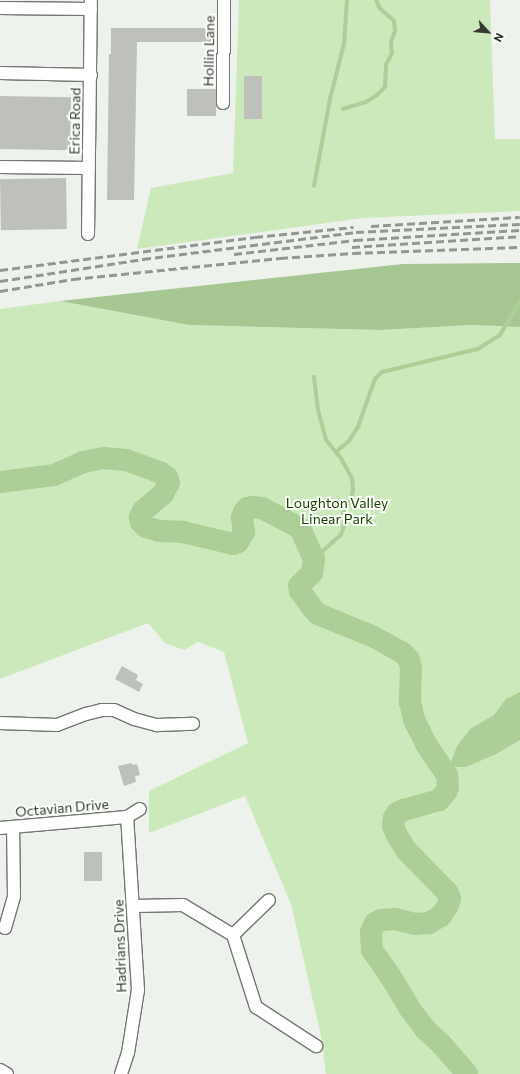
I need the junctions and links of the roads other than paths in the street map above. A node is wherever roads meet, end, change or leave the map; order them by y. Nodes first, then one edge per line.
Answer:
1 (224, 0) edge
2 (91, 5) edge
3 (0, 8) edge
4 (0, 73) edge
5 (90, 76) junction
6 (223, 103) dead end
7 (0, 167) edge
8 (89, 168) junction
9 (88, 234) dead end
10 (0, 723) edge
11 (193, 724) dead end
12 (140, 809) dead end
13 (127, 817) junction
14 (0, 828) edge
15 (13, 828) junction
16 (269, 900) dead end
17 (134, 906) junction
18 (5, 928) dead end
19 (234, 935) junction
20 (316, 1046) dead end
21 (0, 1070) edge
22 (7, 1074) edge
23 (121, 1074) edge

1 - 6 street, Hollin Lane
2 - 3 street, Erica Road
2 - 5 street, Erica Road
4 - 5 street
5 - 8 street, Erica Road
7 - 8 street
8 - 9 street, Erica Road
10 - 11 street
12 - 13 street
13 - 15 street, Octavian Drive
13 - 17 street, Hadrians Drive
14 - 15 street, Octavian Drive
15 - 18 street
16 - 19 street
17 - 19 street
17 - 23 street, Hadrians Drive
19 - 20 street
21 - 22 street

